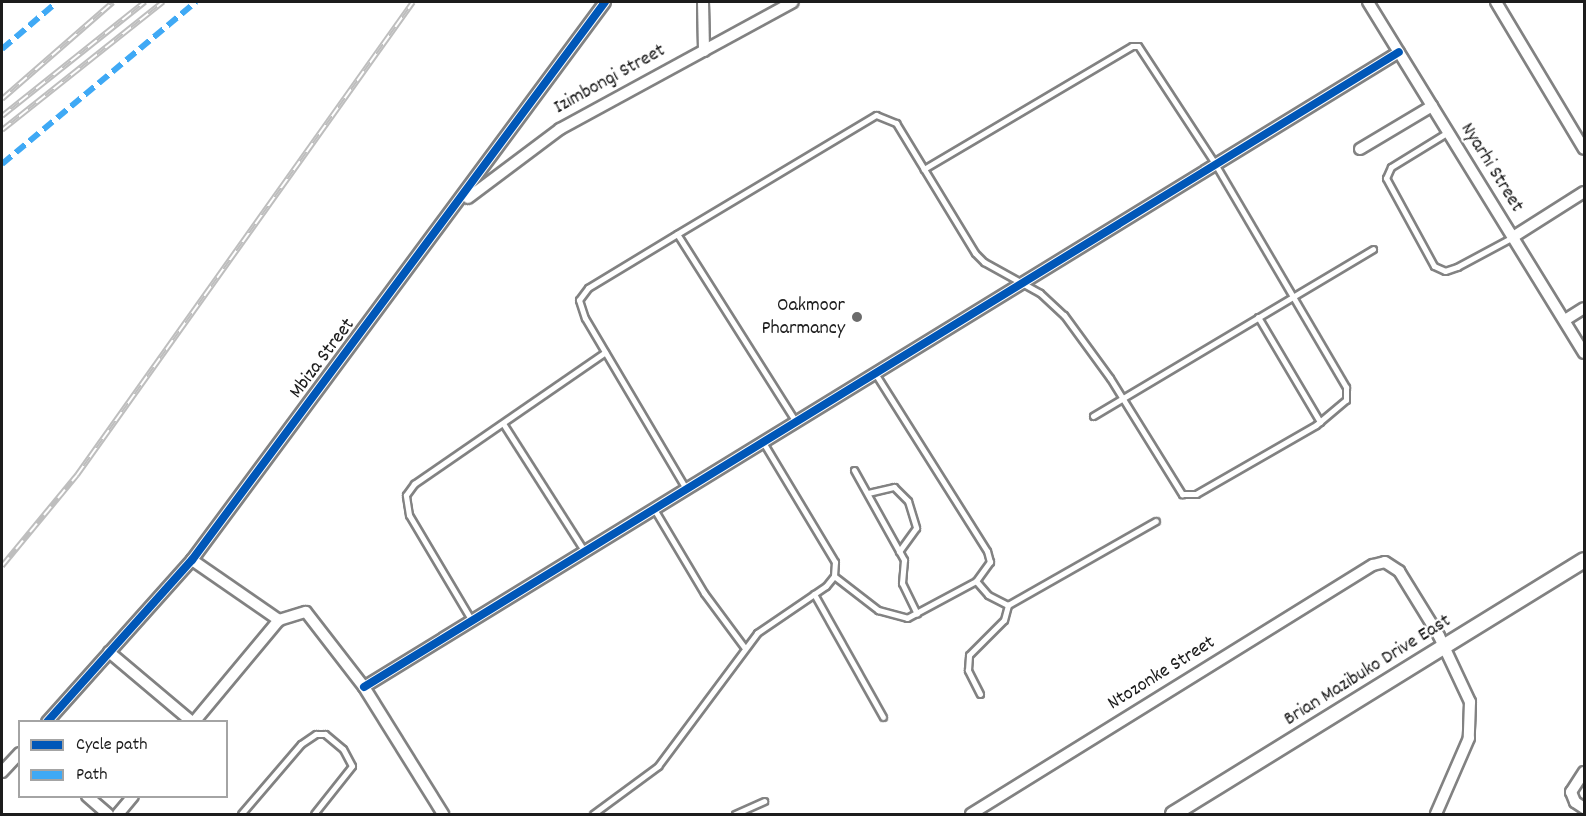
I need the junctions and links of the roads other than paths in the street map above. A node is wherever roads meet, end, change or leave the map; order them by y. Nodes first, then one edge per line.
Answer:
1 (605, 2) edge
2 (703, 2) edge
3 (793, 2) edge
4 (1368, 2) edge
5 (1496, 2) edge
6 (704, 51) junction
7 (1399, 52) junction
8 (1432, 106) junction
9 (1448, 132) junction
10 (1360, 149) dead end
11 (1584, 149) edge
12 (1215, 165) junction
13 (924, 169) junction
14 (1584, 192) edge
15 (456, 208) junction
16 (677, 234) junction
17 (1513, 237) junction
18 (1373, 249) dead end
19 (1023, 283) junction
20 (1292, 297) junction
21 (1584, 308) edge
22 (1258, 317) junction
23 (1565, 320) junction
24 (605, 352) junction
25 (1584, 352) edge
26 (875, 373) junction
27 (1121, 397) junction
28 (1093, 416) dead end
29 (796, 422) junction
30 (1320, 422) junction
31 (504, 425) junction
32 (763, 442) junction
33 (854, 470) dead end
34 (686, 489) junction
35 (868, 493) junction
36 (654, 509) junction
37 (1156, 521) dead end
38 (899, 551) junction
39 (585, 552) junction
40 (192, 560) junction
41 (1584, 560) edge
42 (834, 576) junction
43 (976, 581) junction
44 (814, 594) junction
45 (1008, 605) junction
46 (916, 614) junction
47 (279, 620) junction
48 (472, 621) junction
49 (744, 646) junction
50 (1445, 646) junction
51 (109, 652) junction
52 (364, 687) junction
53 (980, 694) dead end
54 (883, 717) dead end
55 (49, 720) edge
56 (191, 720) edge
57 (195, 720) edge
58 (18, 755) edge
59 (2, 772) edge
60 (1584, 772) edge
61 (89, 798) edge
62 (131, 798) edge
63 (765, 801) dead end
64 (1584, 808) edge
65 (601, 812) edge
66 (108, 814) edge
67 (118, 814) edge
68 (241, 814) edge
69 (314, 814) edge
70 (443, 814) edge
71 (593, 814) edge
72 (735, 814) edge
73 (971, 814) edge
74 (1173, 814) edge
75 (1436, 814) edge

1 - 15 street, Mbiza Street
2 - 6 street
3 - 6 street, Izimbongi Street
4 - 7 street, Nyarhi Street
5 - 11 street
6 - 15 street, Izimbongi Street
7 - 8 street, Nyarhi Street
7 - 12 street
8 - 9 street, Nyarhi Street
8 - 10 street
9 - 17 street, Nyarhi Street
9 - 17 lane
12 - 13 lane
12 - 19 street
12 - 20 lane
13 - 16 lane
13 - 19 lane
14 - 17 street
15 - 40 street, Mbiza Street
16 - 24 lane
16 - 29 lane
17 - 23 street, Nyarhi Street
18 - 20 lane
19 - 26 street
19 - 27 lane
20 - 22 lane
20 - 30 lane
21 - 23 street
22 - 27 lane
22 - 30 lane
23 - 25 street, Nyarhi Street
24 - 31 lane
24 - 34 lane
26 - 29 street
26 - 43 lane
27 - 28 lane
27 - 30 lane
29 - 32 street
31 - 39 lane
31 - 48 lane
32 - 34 street
32 - 42 lane
33 - 35 lane
34 - 36 street
35 - 38 lane
35 - 38 lane
36 - 39 street
36 - 49 lane
37 - 45 lane
38 - 46 lane
39 - 48 street
40 - 47 street
40 - 51 street, Mbiza Street
41 - 50 street, Brian Mazibuko Drive East
42 - 44 lane
42 - 46 lane
43 - 45 lane
43 - 46 lane
44 - 49 lane
44 - 54 lane
45 - 53 lane
47 - 52 street
47 - 57 street
48 - 52 street
49 - 65 lane
50 - 73 street, Ntozonke Street
50 - 74 street, Brian Mazibuko Drive East
50 - 75 street
51 - 55 street, Mbiza Street
51 - 56 street
52 - 70 street
58 - 59 street
60 - 64 street
61 - 66 street
62 - 67 street
63 - 72 lane
65 - 71 lane
68 - 69 lane

